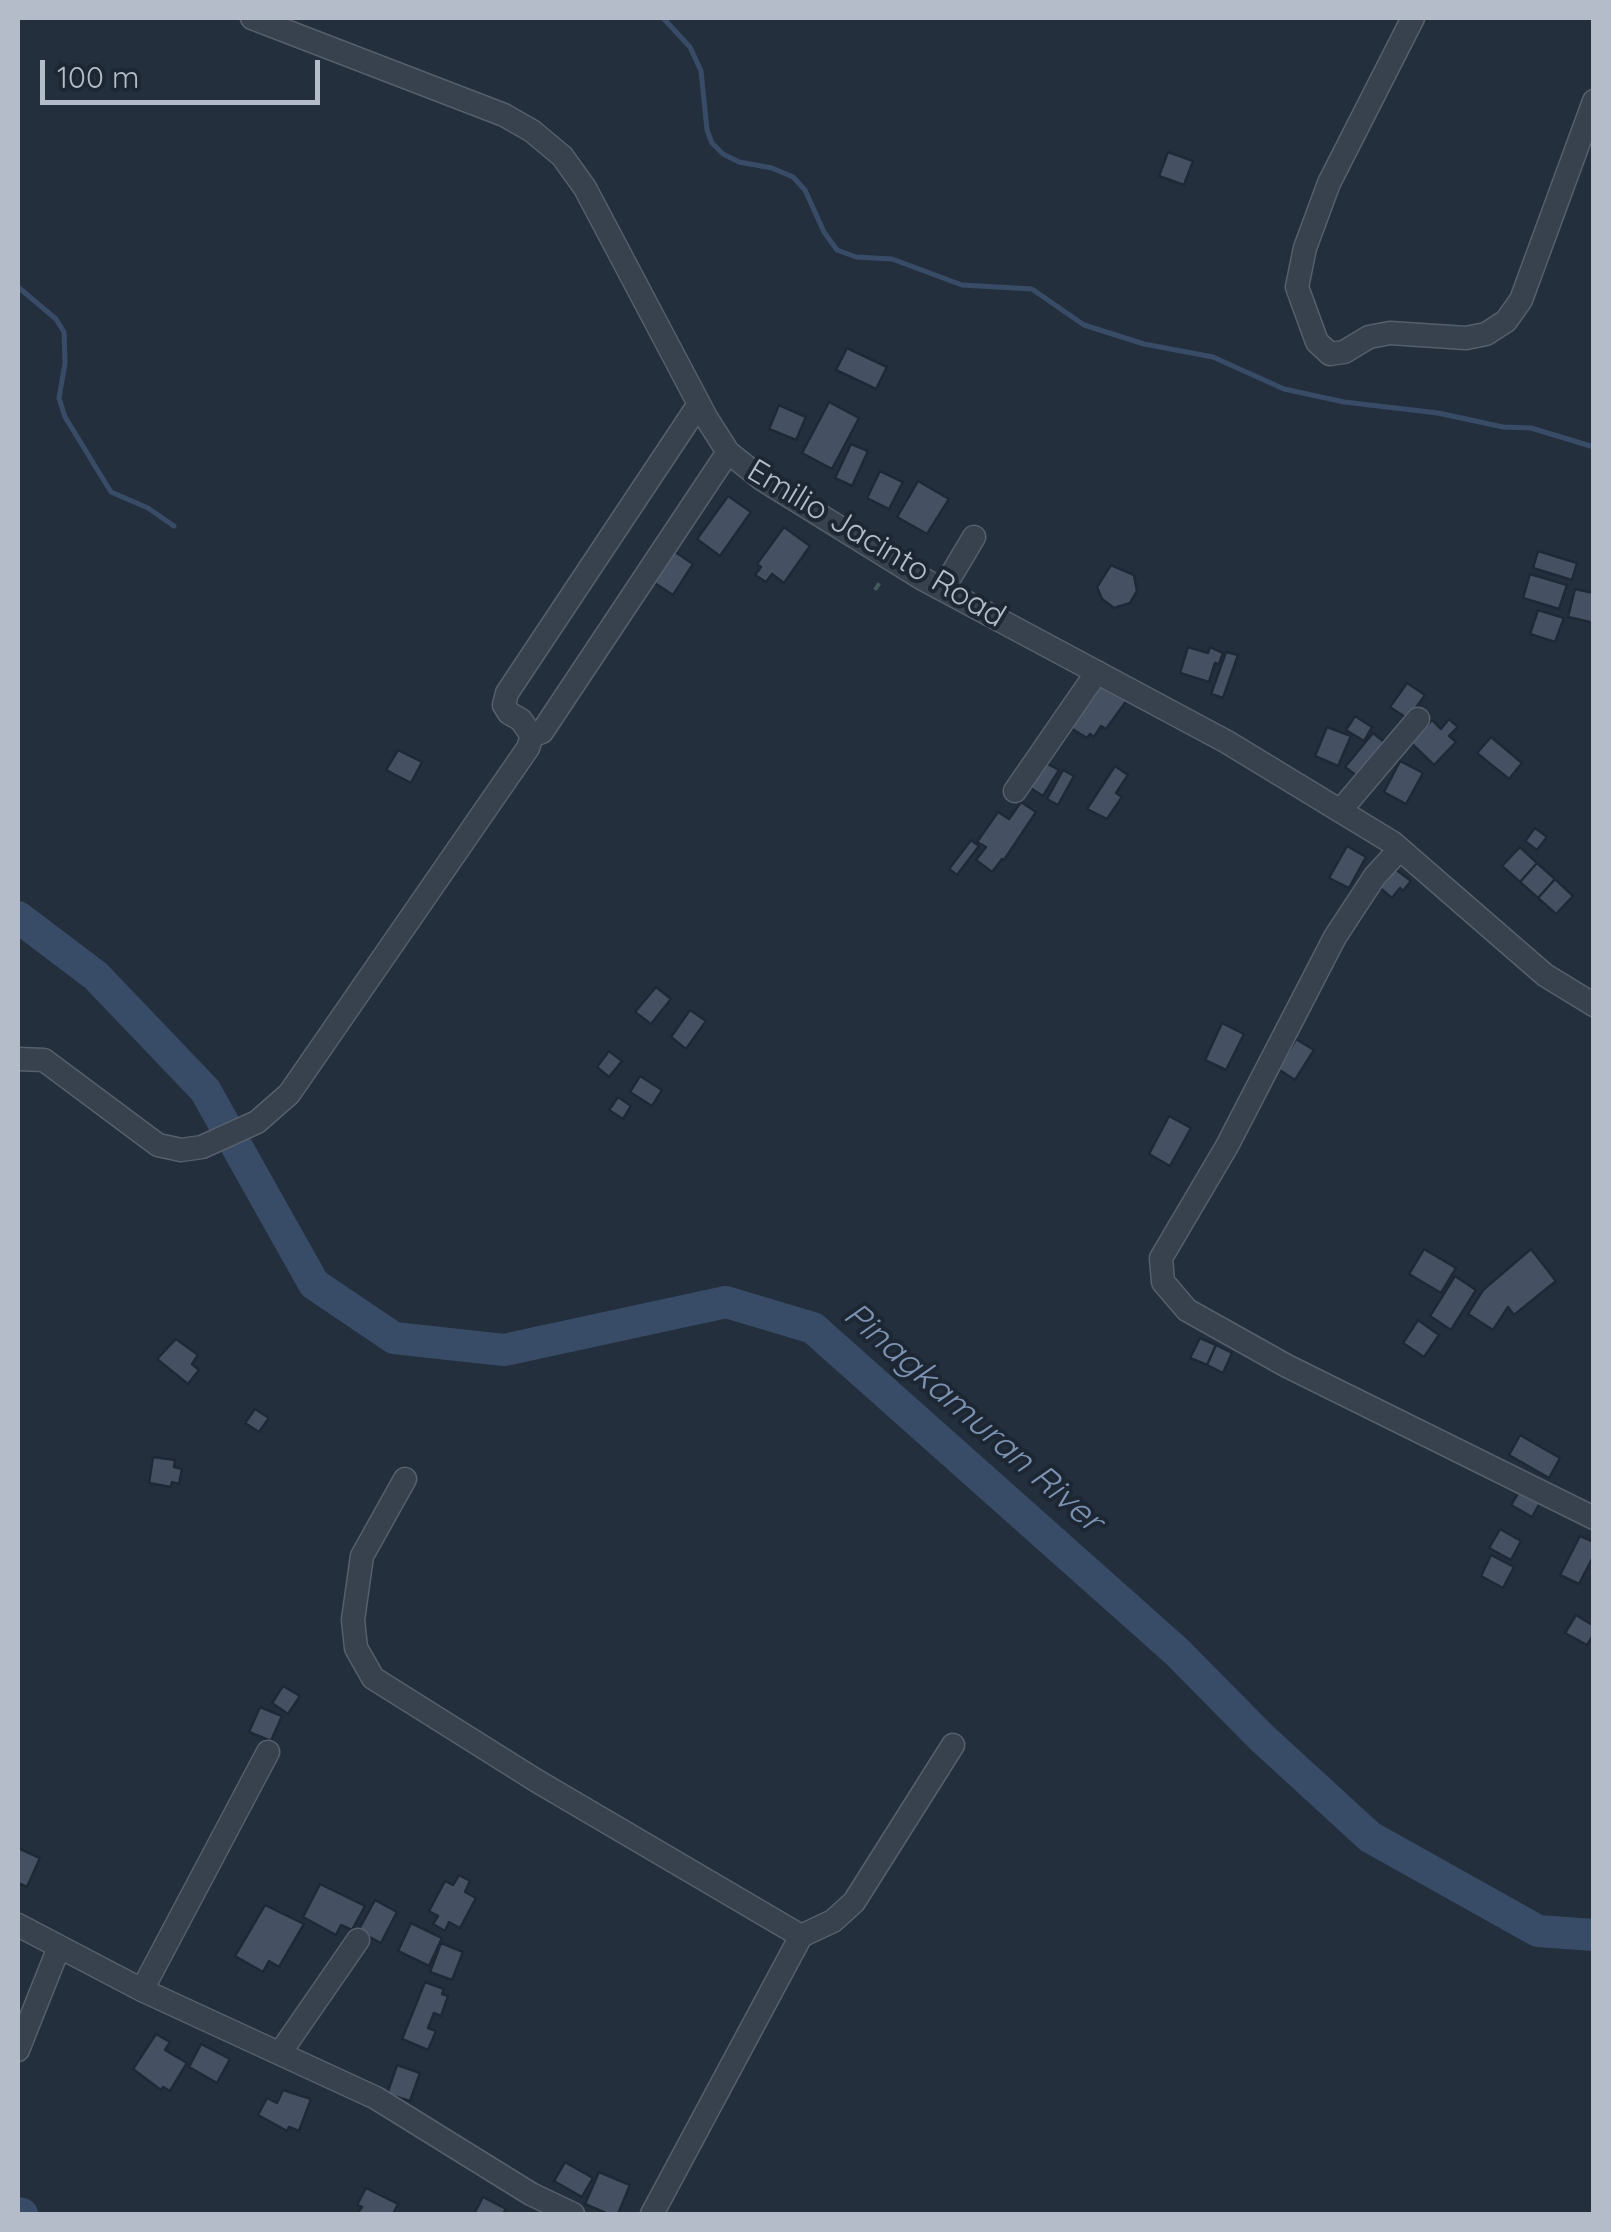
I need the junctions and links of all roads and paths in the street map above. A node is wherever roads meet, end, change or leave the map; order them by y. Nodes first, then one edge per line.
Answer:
1 (252, 18) edge
2 (1413, 18) edge
3 (1594, 101) edge
4 (699, 404) junction
5 (728, 452) junction
6 (974, 537) dead end
7 (943, 590) junction
8 (1098, 672) junction
9 (1418, 719) dead end
10 (532, 736) junction
11 (1016, 791) dead end
12 (1340, 811) junction
13 (1400, 849) junction
14 (1594, 1004) edge
15 (18, 1059) edge
16 (405, 1479) dead end
17 (1594, 1518) edge
18 (953, 1745) dead end
19 (268, 1752) dead end
20 (18, 1926) edge
21 (801, 1936) junction
22 (358, 1940) dead end
23 (59, 1947) junction
24 (142, 1990) junction
25 (18, 2050) edge
26 (280, 2054) junction
27 (573, 2214) edge
28 (652, 2214) edge

1 - 4 street, Emilio Jacinto Road
2 - 3 street
4 - 5 street, Emilio Jacinto Road
4 - 10 street
5 - 7 street, Emilio Jacinto Road
5 - 10 street
6 - 7 street
7 - 8 street, Emilio Jacinto Road
8 - 11 street
8 - 12 street, Emilio Jacinto Road
9 - 12 street
10 - 15 street
12 - 13 street, Emilio Jacinto Road
13 - 14 street, Emilio Jacinto Road
13 - 17 street
16 - 21 street
18 - 21 street
19 - 24 street
20 - 23 street
21 - 28 street
22 - 26 street
23 - 24 street
23 - 25 street
24 - 26 street
26 - 27 street

